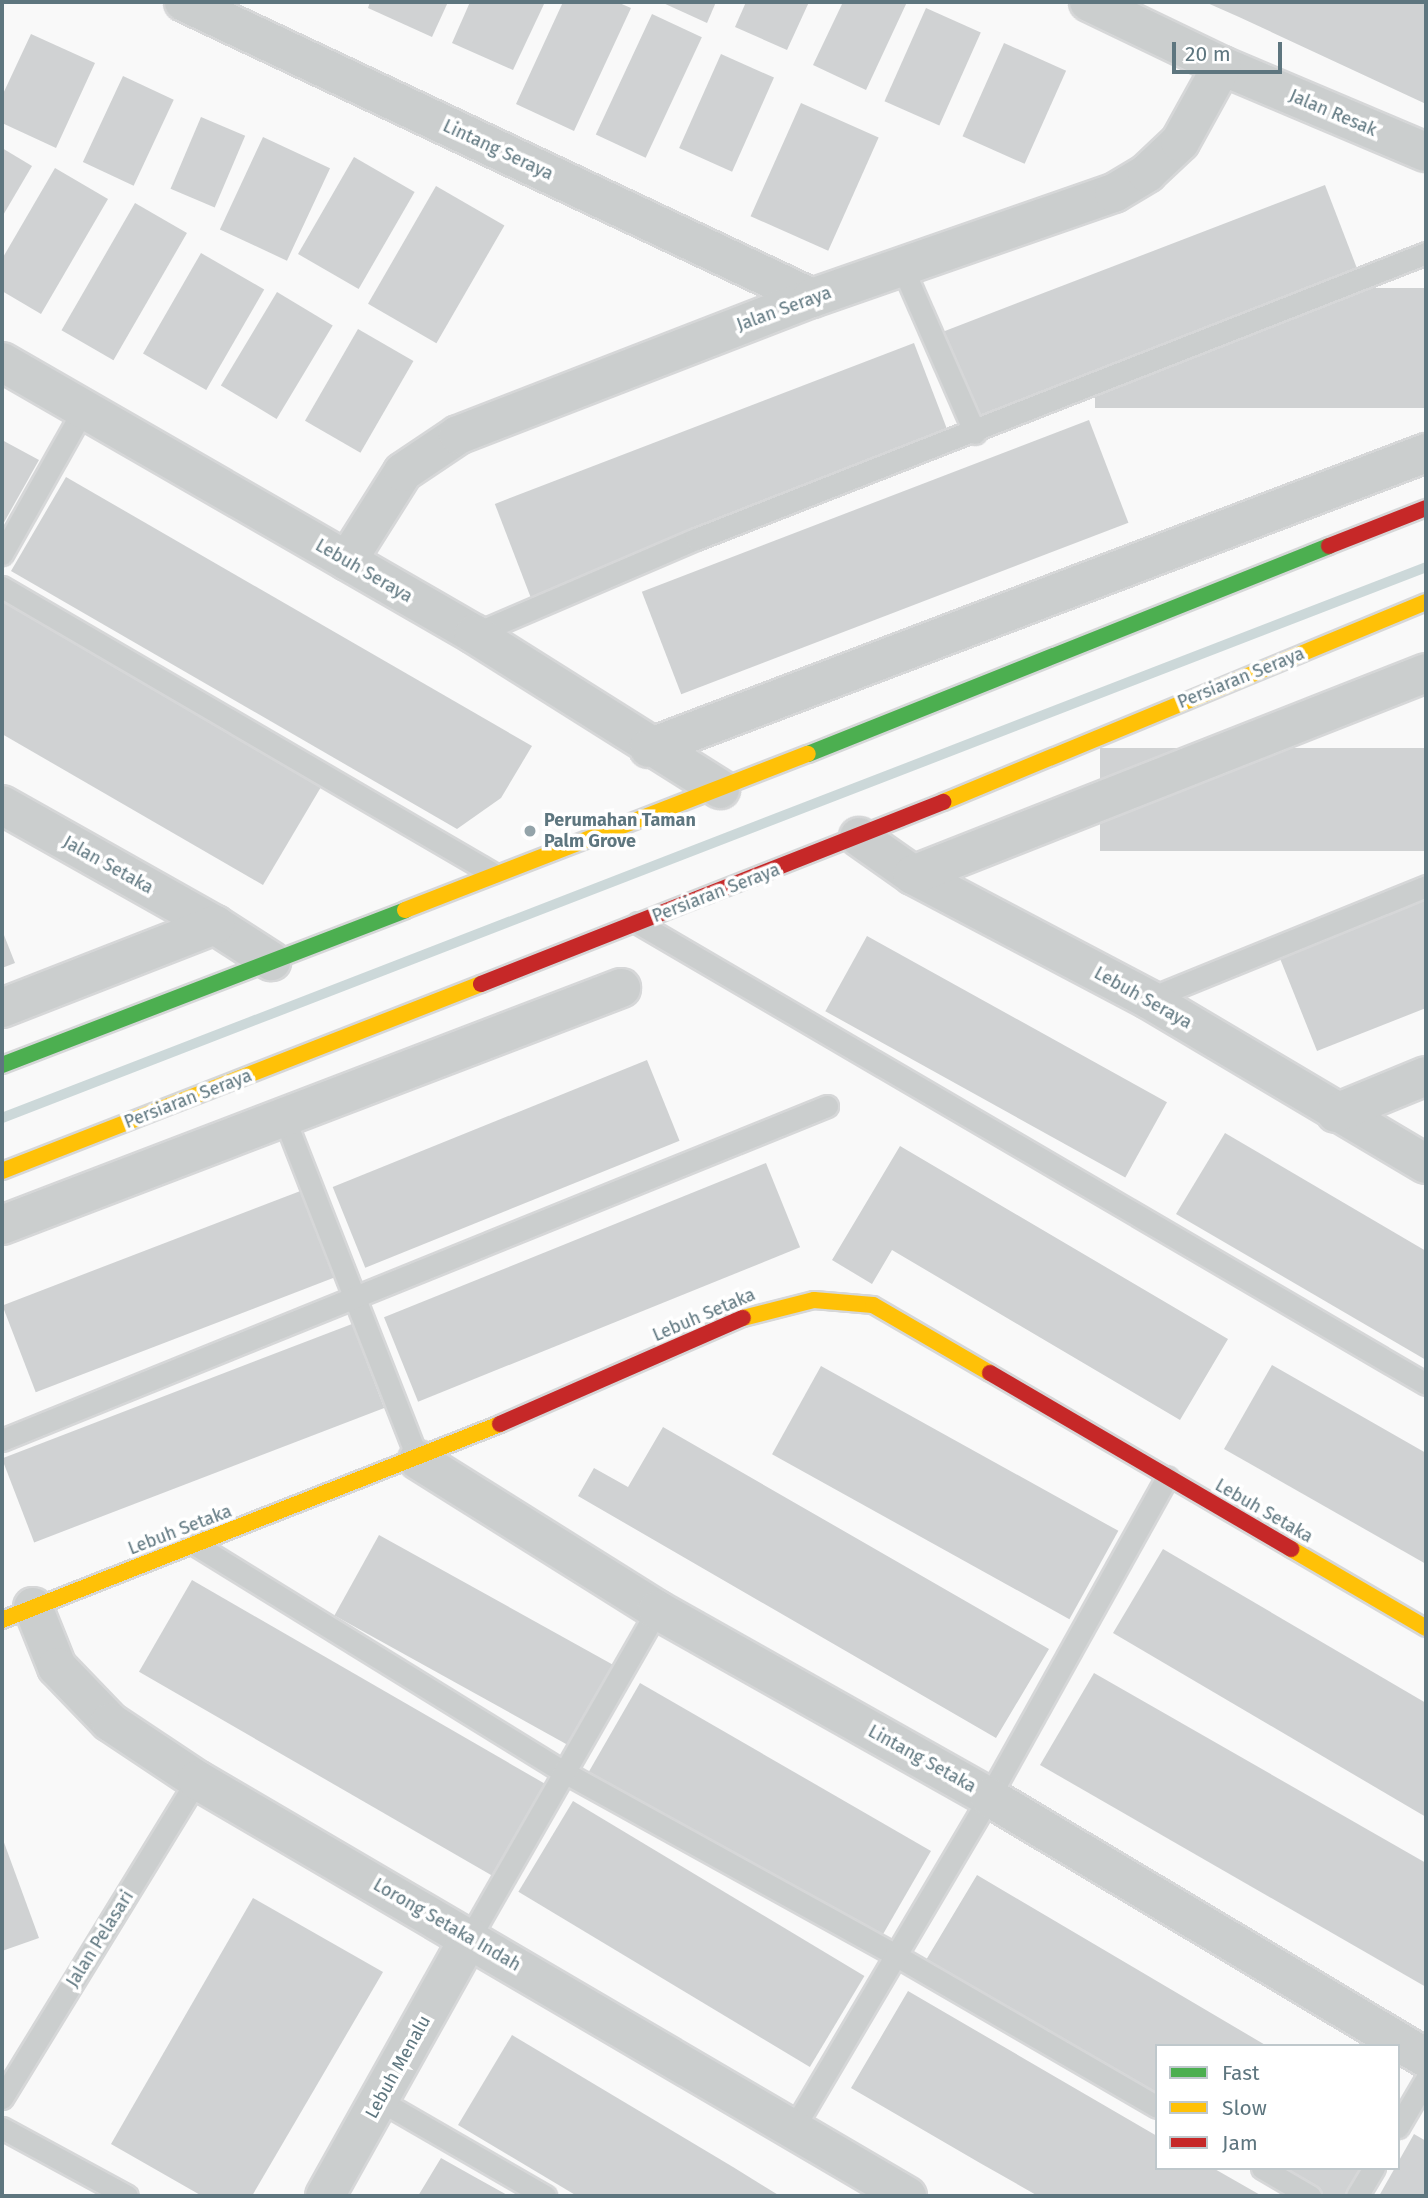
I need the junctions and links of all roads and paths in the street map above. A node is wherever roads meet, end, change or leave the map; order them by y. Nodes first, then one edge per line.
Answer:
1 (184, 2) edge
2 (1110, 6) edge
3 (1222, 66) junction
4 (1426, 152) edge
5 (1426, 253) edge
6 (903, 269) junction
7 (812, 298) junction
8 (2, 362) edge
9 (83, 410) junction
10 (975, 433) junction
11 (1426, 453) edge
12 (1426, 508) edge
13 (2, 554) edge
14 (347, 561) junction
15 (2, 587) edge
16 (1426, 602) edge
17 (474, 634) junction
18 (1426, 673) edge
19 (649, 748) junction
20 (720, 789) junction
21 (2, 805) edge
22 (859, 837) junction
23 (492, 873) junction
24 (913, 875) junction
25 (1426, 886) edge
26 (638, 923) junction
27 (215, 925) junction
28 (271, 961) junction
29 (621, 988) dead end
30 (1148, 999) junction
31 (2, 1008) edge
32 (2, 1065) edge
33 (1426, 1076) edge
34 (827, 1106) dead end
35 (1336, 1113) junction
36 (283, 1115) junction
37 (1426, 1164) edge
38 (2, 1171) edge
39 (2, 1226) edge
40 (355, 1300) junction
41 (1426, 1384) edge
42 (2, 1440) edge
43 (418, 1460) junction
44 (1167, 1477) junction
45 (196, 1545) junction
46 (657, 1610) junction
47 (17, 1614) edge
48 (1426, 1628) edge
49 (564, 1772) junction
50 (197, 1780) junction
51 (989, 1797) junction
52 (470, 1937) junction
53 (895, 1955) junction
54 (1426, 2059) edge
55 (1426, 2079) edge
56 (2, 2098) edge
57 (379, 2100) junction
58 (1155, 2106) edge
59 (1400, 2124) edge
60 (2, 2128) edge
61 (793, 2129) junction
62 (1265, 2170) edge
63 (1373, 2170) edge
64 (127, 2196) edge
65 (325, 2196) edge
66 (545, 2196) edge
67 (907, 2196) edge
68 (1310, 2196) edge
69 (1357, 2196) edge

1 - 7 street, Lintang Seraya
2 - 3 street, Jalan Resak
3 - 4 street, Jalan Resak
3 - 6 street, Jalan Seraya
5 - 10 lane
6 - 7 street, Jalan Seraya
6 - 10 lane
7 - 14 street, Jalan Seraya
8 - 9 street, Lebuh Seraya
9 - 13 lane
9 - 14 street, Lebuh Seraya
10 - 17 lane
11 - 19 street
12 - 20 main road
14 - 17 street, Lebuh Seraya
15 - 23 lane
16 - 22 main road, Persiaran Seraya
17 - 19 street, Lebuh Seraya
18 - 24 street
19 - 20 street, Lebuh Seraya
20 - 23 main road
21 - 27 street, Jalan Setaka
22 - 24 street, Lebuh Seraya
22 - 26 main road, Persiaran Seraya
23 - 28 main road
24 - 30 street, Lebuh Seraya
25 - 30 lane
26 - 38 main road, Persiaran Seraya
26 - 41 lane
27 - 28 street, Jalan Setaka
27 - 31 street
28 - 32 main road
29 - 36 street
30 - 35 street, Lebuh Seraya
33 - 35 street
34 - 40 lane
35 - 37 street, Lebuh Seraya
36 - 39 street
36 - 40 lane
40 - 42 lane
40 - 43 lane
43 - 44 main road, Lebuh Setaka
43 - 45 main road, Lebuh Setaka
43 - 46 street, Lintang Setaka
44 - 48 main road, Lebuh Setaka
44 - 51 lane
45 - 47 main road, Lebuh Setaka
45 - 49 lane
46 - 49 lane
46 - 51 street, Lintang Setaka
47 - 50 street, Lorong Setaka Indah
49 - 52 lane
49 - 53 lane
50 - 52 street, Lorong Setaka Indah
50 - 56 lane, Jalan Pelasari
51 - 53 lane
51 - 54 street, Lintang Setaka
52 - 57 street, Lebuh Menalu
52 - 61 street, Lorong Setaka Indah
53 - 58 lane
53 - 61 lane
55 - 59 lane
57 - 65 street, Lebuh Menalu
57 - 66 lane
60 - 64 lane
61 - 67 street, Lorong Setaka Indah
62 - 68 lane
63 - 69 lane

